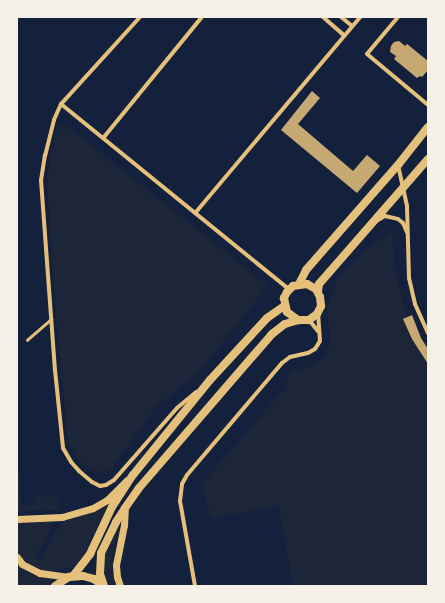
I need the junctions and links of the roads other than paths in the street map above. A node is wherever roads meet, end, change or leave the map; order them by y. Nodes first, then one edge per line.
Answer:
1 (140, 17) edge
2 (202, 17) edge
3 (322, 17) edge
4 (341, 17) edge
5 (360, 17) edge
6 (398, 17) edge
7 (352, 26) junction
8 (344, 35) junction
9 (61, 104) junction
10 (428, 105) edge
11 (428, 127) edge
12 (104, 137) junction
13 (428, 159) edge
14 (398, 165) junction
15 (404, 188) junction
16 (196, 212) junction
17 (374, 222) junction
18 (407, 233) junction
19 (299, 284) junction
20 (289, 289) junction
21 (318, 292) junction
22 (284, 306) junction
23 (318, 313) junction
24 (51, 319) junction
25 (298, 320) junction
26 (309, 320) junction
27 (318, 331) junction
28 (428, 334) edge
29 (27, 340) dead end
30 (210, 380) junction
31 (133, 475) junction
32 (125, 508) junction
33 (17, 519) edge
34 (17, 557) edge
35 (71, 577) junction
36 (55, 586) edge
37 (104, 586) edge
38 (120, 586) edge
39 (195, 586) edge

1 - 9 street
2 - 12 street
3 - 8 street
4 - 7 street
5 - 7 street
6 - 10 street
7 - 8 street
8 - 16 street
9 - 12 street
9 - 24 street
11 - 14 main road
12 - 16 street
13 - 15 main road
14 - 15 street
14 - 19 main road
15 - 17 main road
15 - 18 street
16 - 20 street
17 - 18 street
17 - 21 main road
18 - 28 street
19 - 20 main road
19 - 21 main road
20 - 22 main road
21 - 23 main road
22 - 25 main road
22 - 30 main road
23 - 26 main road
23 - 27 street
24 - 29 lane
24 - 30 street
25 - 26 main road
25 - 32 main road
26 - 27 street
27 - 39 street
30 - 31 main road
31 - 33 main road
31 - 35 main road
32 - 37 main road
32 - 38 main road
34 - 35 main road
35 - 36 main road
35 - 37 main road

